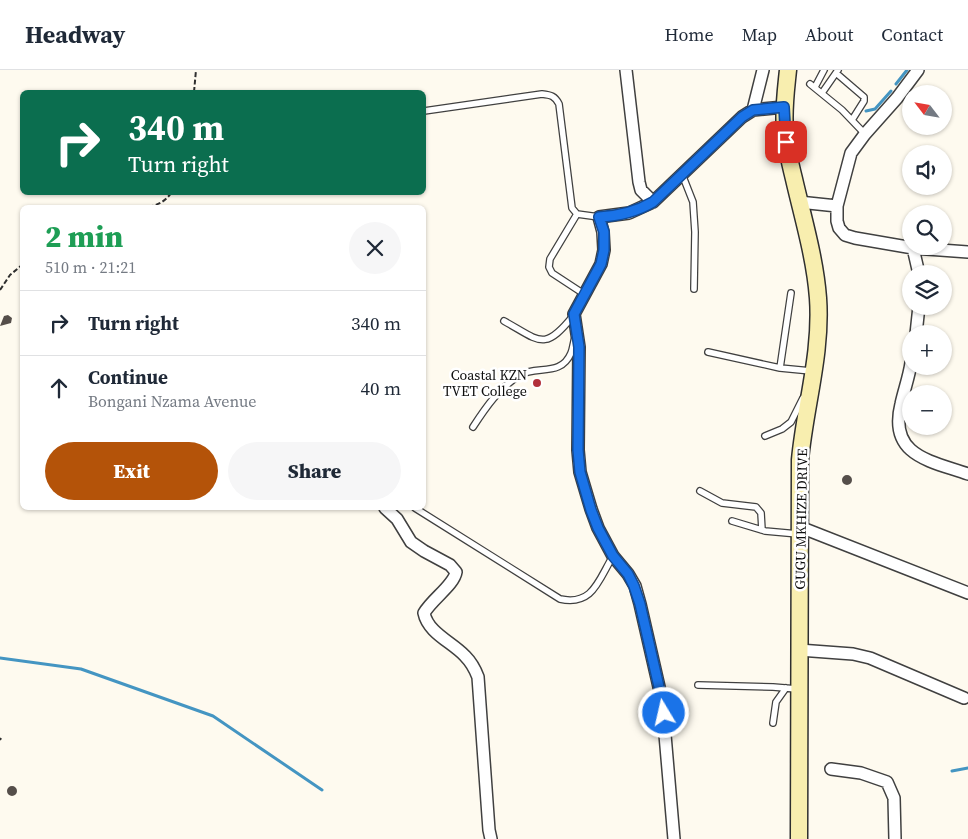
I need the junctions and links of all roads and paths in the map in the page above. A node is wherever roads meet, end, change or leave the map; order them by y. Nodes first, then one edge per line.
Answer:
1 (196, 70) edge
2 (626, 70) edge
3 (763, 70) edge
4 (788, 70) edge
5 (824, 70) edge
6 (918, 70) edge
7 (837, 72) edge
8 (194, 90) edge
9 (822, 93) junction
10 (784, 107) junction
11 (753, 110) junction
12 (426, 111) edge
13 (852, 120) junction
14 (865, 134) junction
15 (682, 174) junction
16 (170, 195) edge
17 (653, 202) junction
18 (799, 202) junction
19 (158, 205) edge
20 (837, 206) junction
21 (577, 214) junction
22 (599, 217) junction
23 (902, 246) edge
24 (952, 251) edge
25 (968, 252) edge
26 (20, 267) edge
27 (694, 289) dead end
28 (0, 290) edge
29 (791, 293) dead end
30 (584, 294) junction
31 (574, 314) junction
32 (504, 321) dead end
33 (577, 332) junction
34 (708, 352) dead end
35 (780, 368) junction
36 (814, 372) junction
37 (908, 375) edge
38 (810, 392) junction
39 (472, 427) dead end
40 (765, 436) dead end
41 (968, 474) edge
42 (700, 491) dead end
43 (387, 510) edge
44 (418, 510) edge
45 (732, 522) dead end
46 (762, 530) junction
47 (800, 530) junction
48 (613, 556) junction
49 (968, 593) edge
50 (799, 650) junction
51 (698, 685) dead end
52 (792, 689) junction
53 (964, 698) dead end
54 (773, 723) dead end
55 (831, 769) dead end
56 (491, 839) edge
57 (674, 839) edge
58 (799, 839) edge
59 (895, 839) edge

1 - 8 path
2 - 17 street
3 - 11 street
4 - 10 street, GUGU MKHIZE DRIVE
5 - 9 lane
6 - 14 street
7 - 9 lane
7 - 13 lane
9 - 13 lane
10 - 11 street
10 - 18 street, GUGU MKHIZE DRIVE
11 - 15 street
12 - 21 lane
13 - 14 lane
14 - 20 street
15 - 17 street
15 - 27 lane
16 - 19 path
17 - 22 street
18 - 20 street
18 - 36 street, GUGU MKHIZE DRIVE
20 - 23 street
21 - 22 lane
21 - 30 lane
22 - 30 street
24 - 25 street
26 - 28 path
29 - 35 lane
30 - 31 street
31 - 32 lane
31 - 33 street
33 - 39 lane
33 - 48 street
34 - 35 lane
35 - 36 lane
36 - 38 street, GUGU MKHIZE DRIVE
37 - 41 street
38 - 40 lane
38 - 47 street, GUGU MKHIZE DRIVE
42 - 46 lane
43 - 56 street
44 - 48 lane
45 - 46 lane
46 - 47 lane
47 - 49 street
47 - 50 street, GUGU MKHIZE DRIVE
48 - 57 street
50 - 52 street, GUGU MKHIZE DRIVE
50 - 53 street
51 - 52 lane
52 - 54 lane
52 - 58 street, GUGU MKHIZE DRIVE
55 - 59 street

